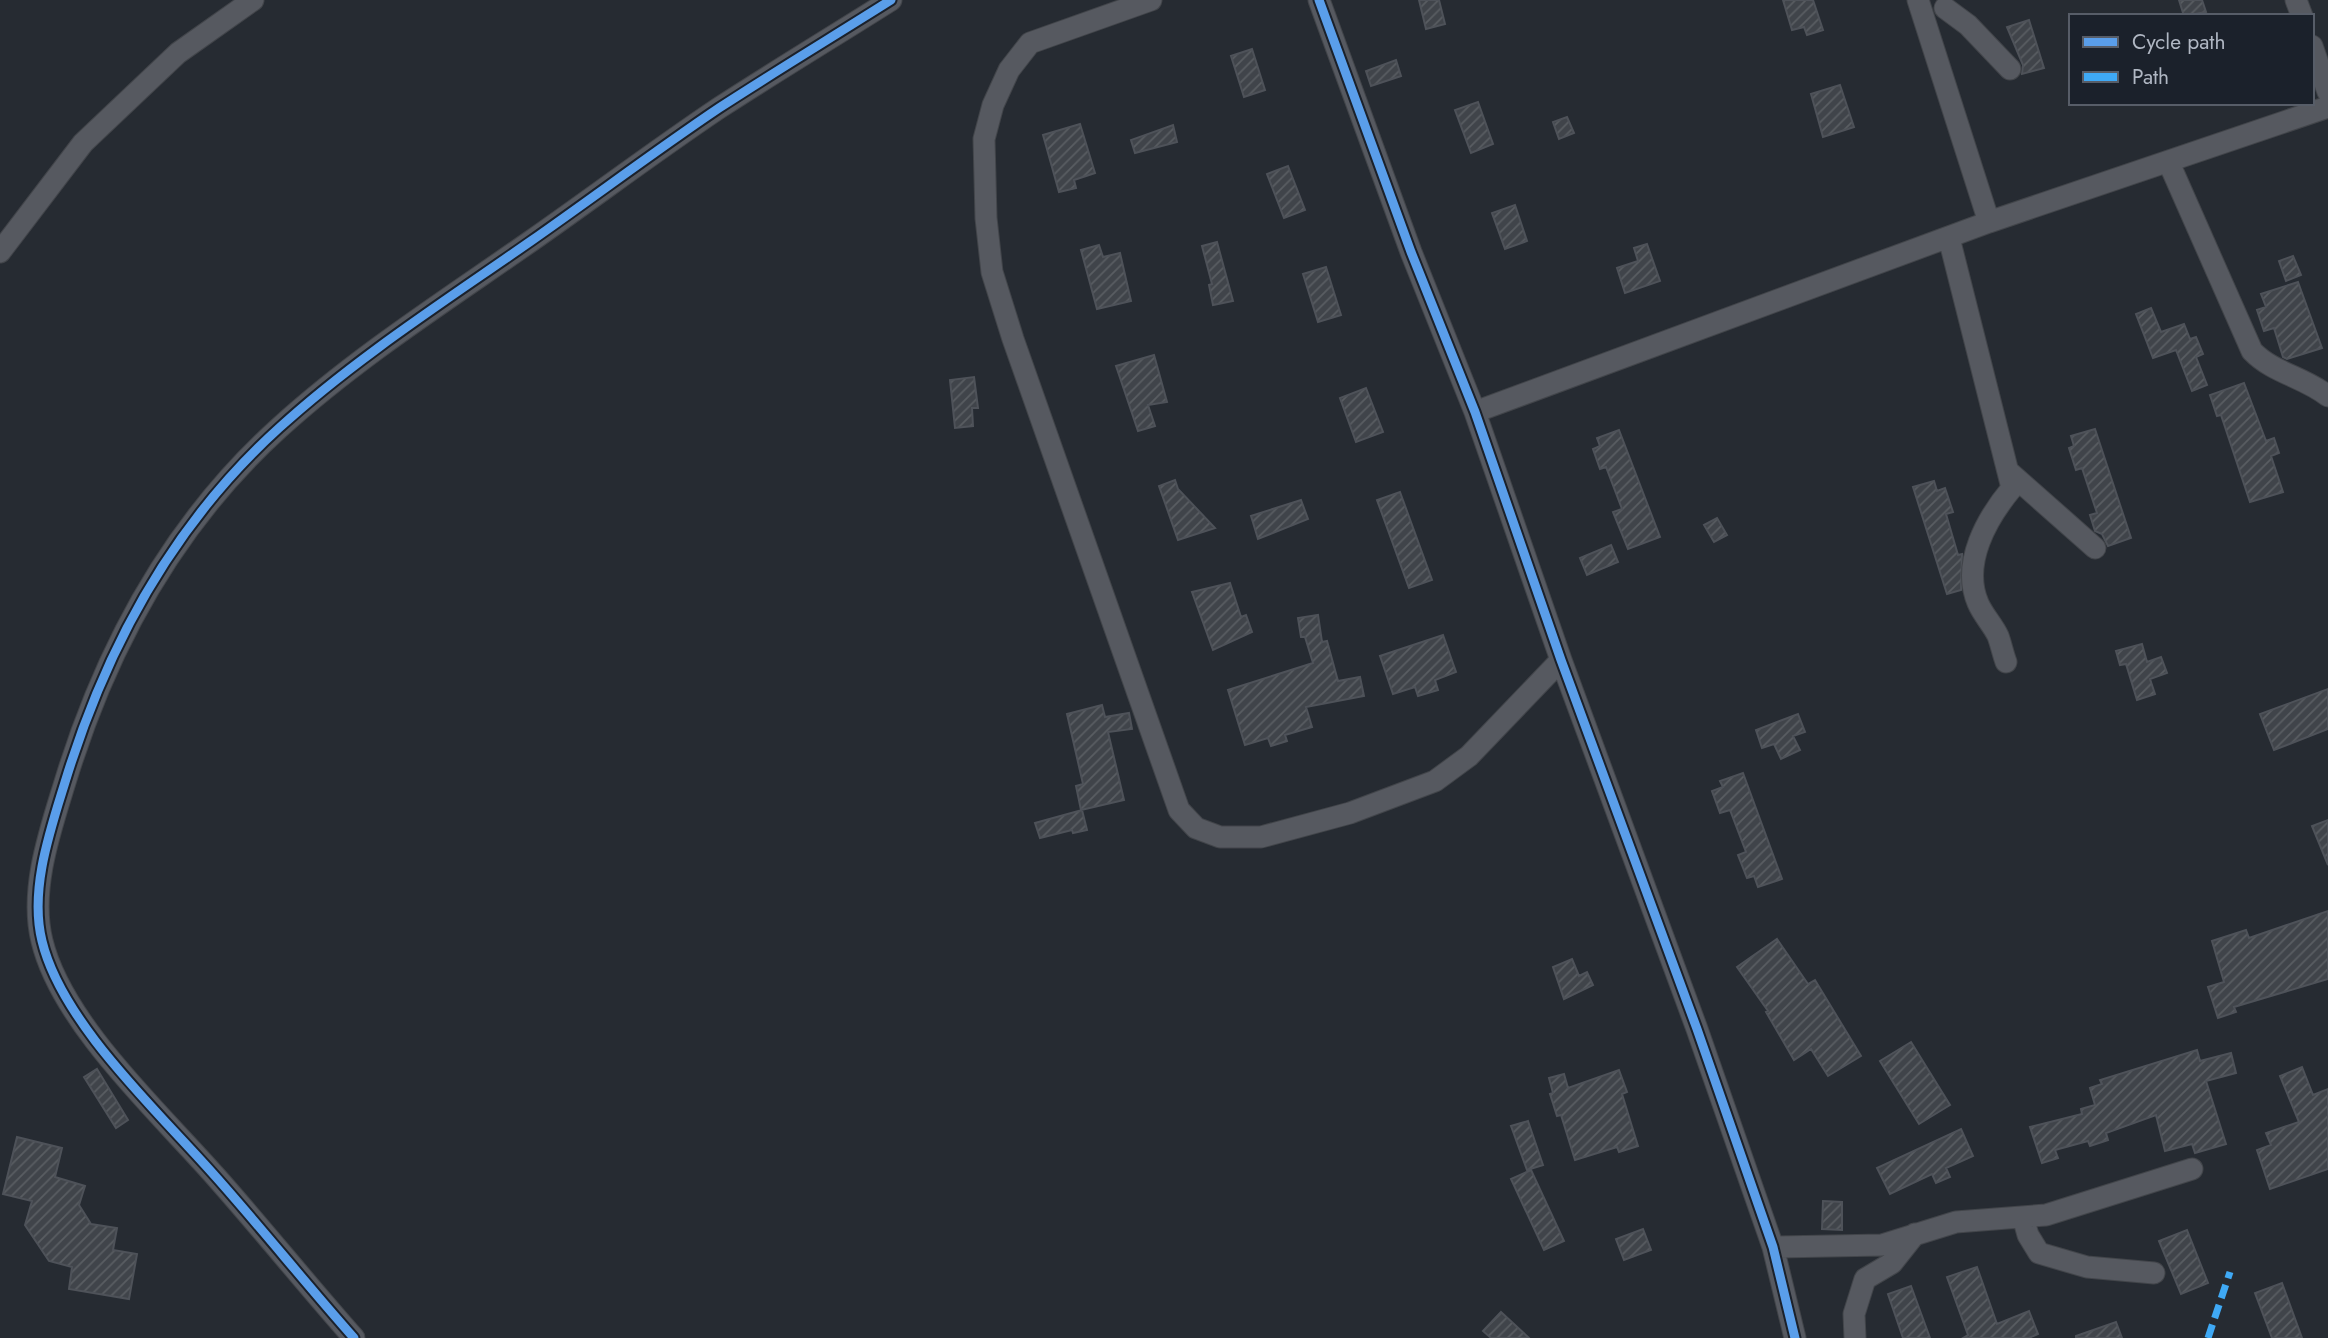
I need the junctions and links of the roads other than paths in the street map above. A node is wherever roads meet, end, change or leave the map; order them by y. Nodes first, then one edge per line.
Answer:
1 (253, 0) edge
2 (891, 0) edge
3 (1151, 0) edge
4 (1320, 0) edge
5 (1919, 0) edge
6 (1947, 4) edge
7 (1925, 21) junction
8 (2314, 52) edge
9 (2010, 69) dead end
10 (2328, 92) edge
11 (2328, 107) edge
12 (2169, 163) junction
13 (1989, 222) junction
14 (1949, 238) junction
15 (0, 252) edge
16 (2328, 396) edge
17 (1475, 412) junction
18 (2008, 471) junction
19 (2095, 548) dead end
20 (1560, 660) junction
21 (2006, 662) dead end
22 (2192, 1169) dead end
23 (2023, 1217) junction
24 (1915, 1234) junction
25 (1773, 1247) junction
26 (2154, 1273) dead end
27 (354, 1338) edge
28 (1795, 1338) edge
29 (1855, 1338) edge

1 - 15 street
2 - 27 street
3 - 20 street
4 - 17 street
5 - 7 street
6 - 7 street
6 - 9 street
7 - 13 street
8 - 10 street
11 - 12 street
12 - 13 street
12 - 16 street
13 - 14 street
14 - 17 street
14 - 18 street
17 - 20 street
18 - 19 street
18 - 21 street
20 - 25 street
22 - 23 street
23 - 24 street
23 - 26 street
24 - 25 street
24 - 29 street
25 - 28 street

